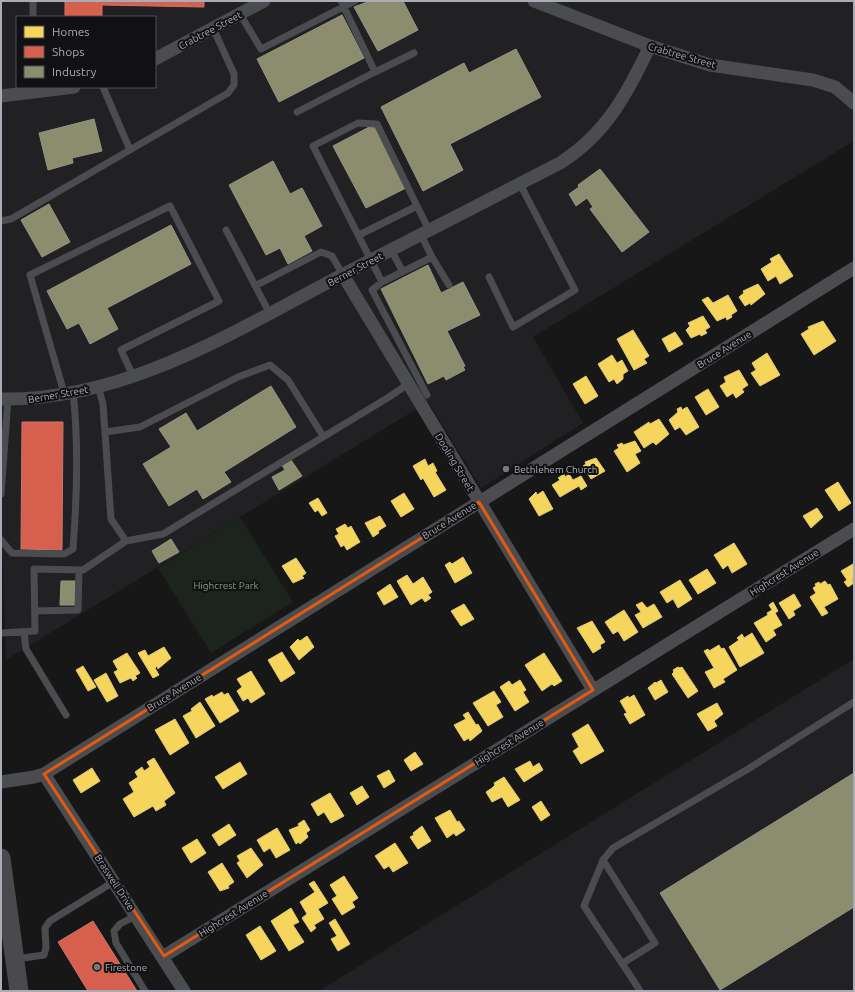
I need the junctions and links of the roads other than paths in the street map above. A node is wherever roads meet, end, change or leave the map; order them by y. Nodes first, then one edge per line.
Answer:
1 (33, 1) edge
2 (264, 1) edge
3 (355, 1) edge
4 (534, 1) edge
5 (342, 4) edge
6 (240, 14) junction
7 (33, 16) edge
8 (213, 28) junction
9 (650, 46) junction
10 (414, 53) dead end
11 (156, 58) edge
12 (375, 72) junction
13 (62, 88) edge
14 (103, 88) edge
15 (37, 90) edge
16 (1, 96) edge
17 (854, 103) edge
18 (297, 112) dead end
19 (130, 150) junction
20 (520, 184) junction
21 (417, 206) junction
22 (1, 221) edge
23 (226, 230) dead end
24 (425, 232) junction
25 (359, 235) junction
26 (391, 250) junction
27 (432, 257) junction
28 (372, 260) junction
29 (854, 268) edge
30 (403, 272) junction
31 (343, 275) junction
32 (489, 277) dead end
33 (382, 282) junction
34 (448, 285) dead end
35 (255, 286) junction
36 (270, 314) junction
37 (133, 376) junction
38 (408, 384) junction
39 (98, 386) junction
40 (68, 393) junction
41 (428, 396) dead end
42 (5, 399) edge
43 (105, 432) junction
44 (323, 436) junction
45 (1, 494) edge
46 (479, 502) junction
47 (854, 529) edge
48 (1, 540) edge
49 (126, 542) junction
50 (79, 570) junction
51 (35, 611) junction
52 (24, 632) junction
53 (1, 633) edge
54 (592, 690) junction
55 (854, 702) edge
56 (66, 715) dead end
57 (44, 774) junction
58 (1, 782) edge
59 (1, 858) edge
60 (604, 860) junction
61 (115, 881) junction
62 (137, 915) junction
63 (164, 956) junction
64 (14, 959) junction
65 (623, 963) junction
66 (19, 991) edge
67 (145, 991) edge
68 (184, 991) edge
69 (640, 991) edge

1 - 7 lane
2 - 6 street, Crabtree Street
3 - 5 lane
4 - 9 street, Crabtree Street
5 - 6 lane
5 - 12 lane
6 - 8 street, Crabtree Street
8 - 11 street, Crabtree Street
8 - 19 lane
9 - 17 street, Crabtree Street
9 - 20 street, Berner Street
10 - 12 lane
12 - 18 lane
13 - 15 street
14 - 19 lane
15 - 16 street
19 - 22 lane
20 - 24 street, Berner Street
20 - 32 lane
21 - 24 lane
21 - 25 lane
21 - 25 lane
23 - 35 lane
24 - 26 street, Berner Street
24 - 27 lane
25 - 28 lane
26 - 28 street, Berner Street
26 - 30 lane
27 - 30 lane
27 - 34 lane
28 - 31 street, Berner Street
28 - 33 lane
29 - 46 street, Bruce Avenue
30 - 33 lane
31 - 35 lane
31 - 36 street, Berner Street
31 - 38 street, Dooling Street
33 - 41 lane
35 - 36 lane
36 - 37 street, Berner Street
37 - 39 street, Berner Street
37 - 40 lane
38 - 44 lane
38 - 46 street, Dooling Street
39 - 40 street, Berner Street
39 - 43 lane
40 - 42 street, Berner Street
40 - 48 lane
42 - 45 lane
43 - 44 lane
43 - 49 lane
44 - 49 lane
46 - 54 street, Dooling Street
46 - 57 street, Bruce Avenue
47 - 54 street, Highcrest Avenue
49 - 50 lane
50 - 51 lane
50 - 51 lane
51 - 52 lane
52 - 53 lane
52 - 56 lane
54 - 63 street, Highcrest Avenue
55 - 60 lane
57 - 58 street
57 - 61 street, Braswell Drive
59 - 64 main road
60 - 65 lane
60 - 65 lane
61 - 62 street, Braswell Drive
61 - 64 lane
62 - 63 street, Braswell Drive
62 - 67 lane
63 - 68 street, Braswell Drive
64 - 66 main road
65 - 69 lane

